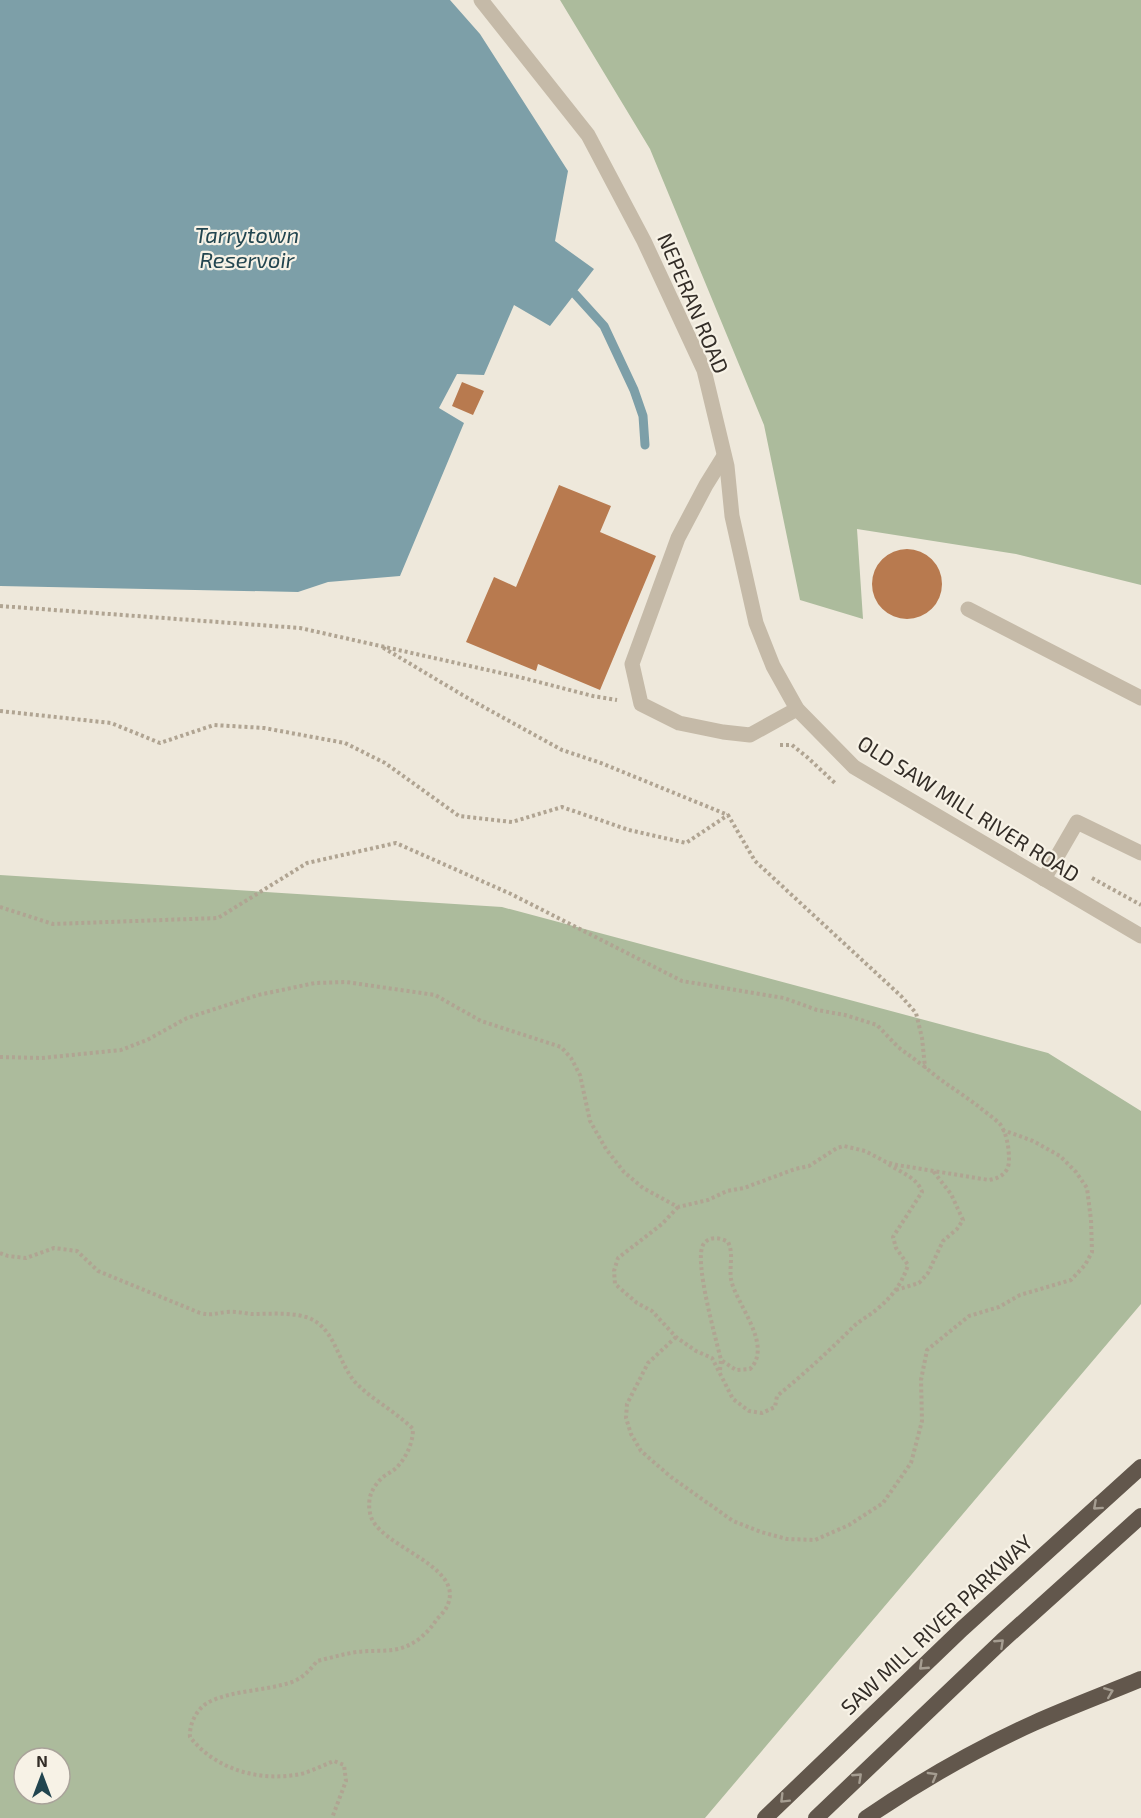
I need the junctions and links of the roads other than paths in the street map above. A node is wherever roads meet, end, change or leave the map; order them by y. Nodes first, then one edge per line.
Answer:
1 (481, 0) edge
2 (724, 456) junction
3 (968, 609) dead end
4 (773, 666) joint
5 (1141, 698) edge
6 (797, 710) junction
7 (1141, 854) edge
8 (1044, 879) junction
9 (1141, 936) edge
10 (1141, 1467) edge
11 (1141, 1516) edge
12 (1141, 1679) edge
13 (765, 1818) edge
14 (816, 1818) edge
15 (866, 1818) edge

1 - 2 street, NEPERAN ROAD
2 - 4 street, NEPERAN ROAD
2 - 6 street
3 - 5 street
4 - 6 street, OLD SAW MILL RIVER ROAD
6 - 8 street, OLD SAW MILL RIVER ROAD
7 - 8 street
8 - 9 street, OLD SAW MILL RIVER ROAD
10 -> 13 highway, SAW MILL RIVER PARKWAY
14 -> 11 highway
15 -> 12 highway

